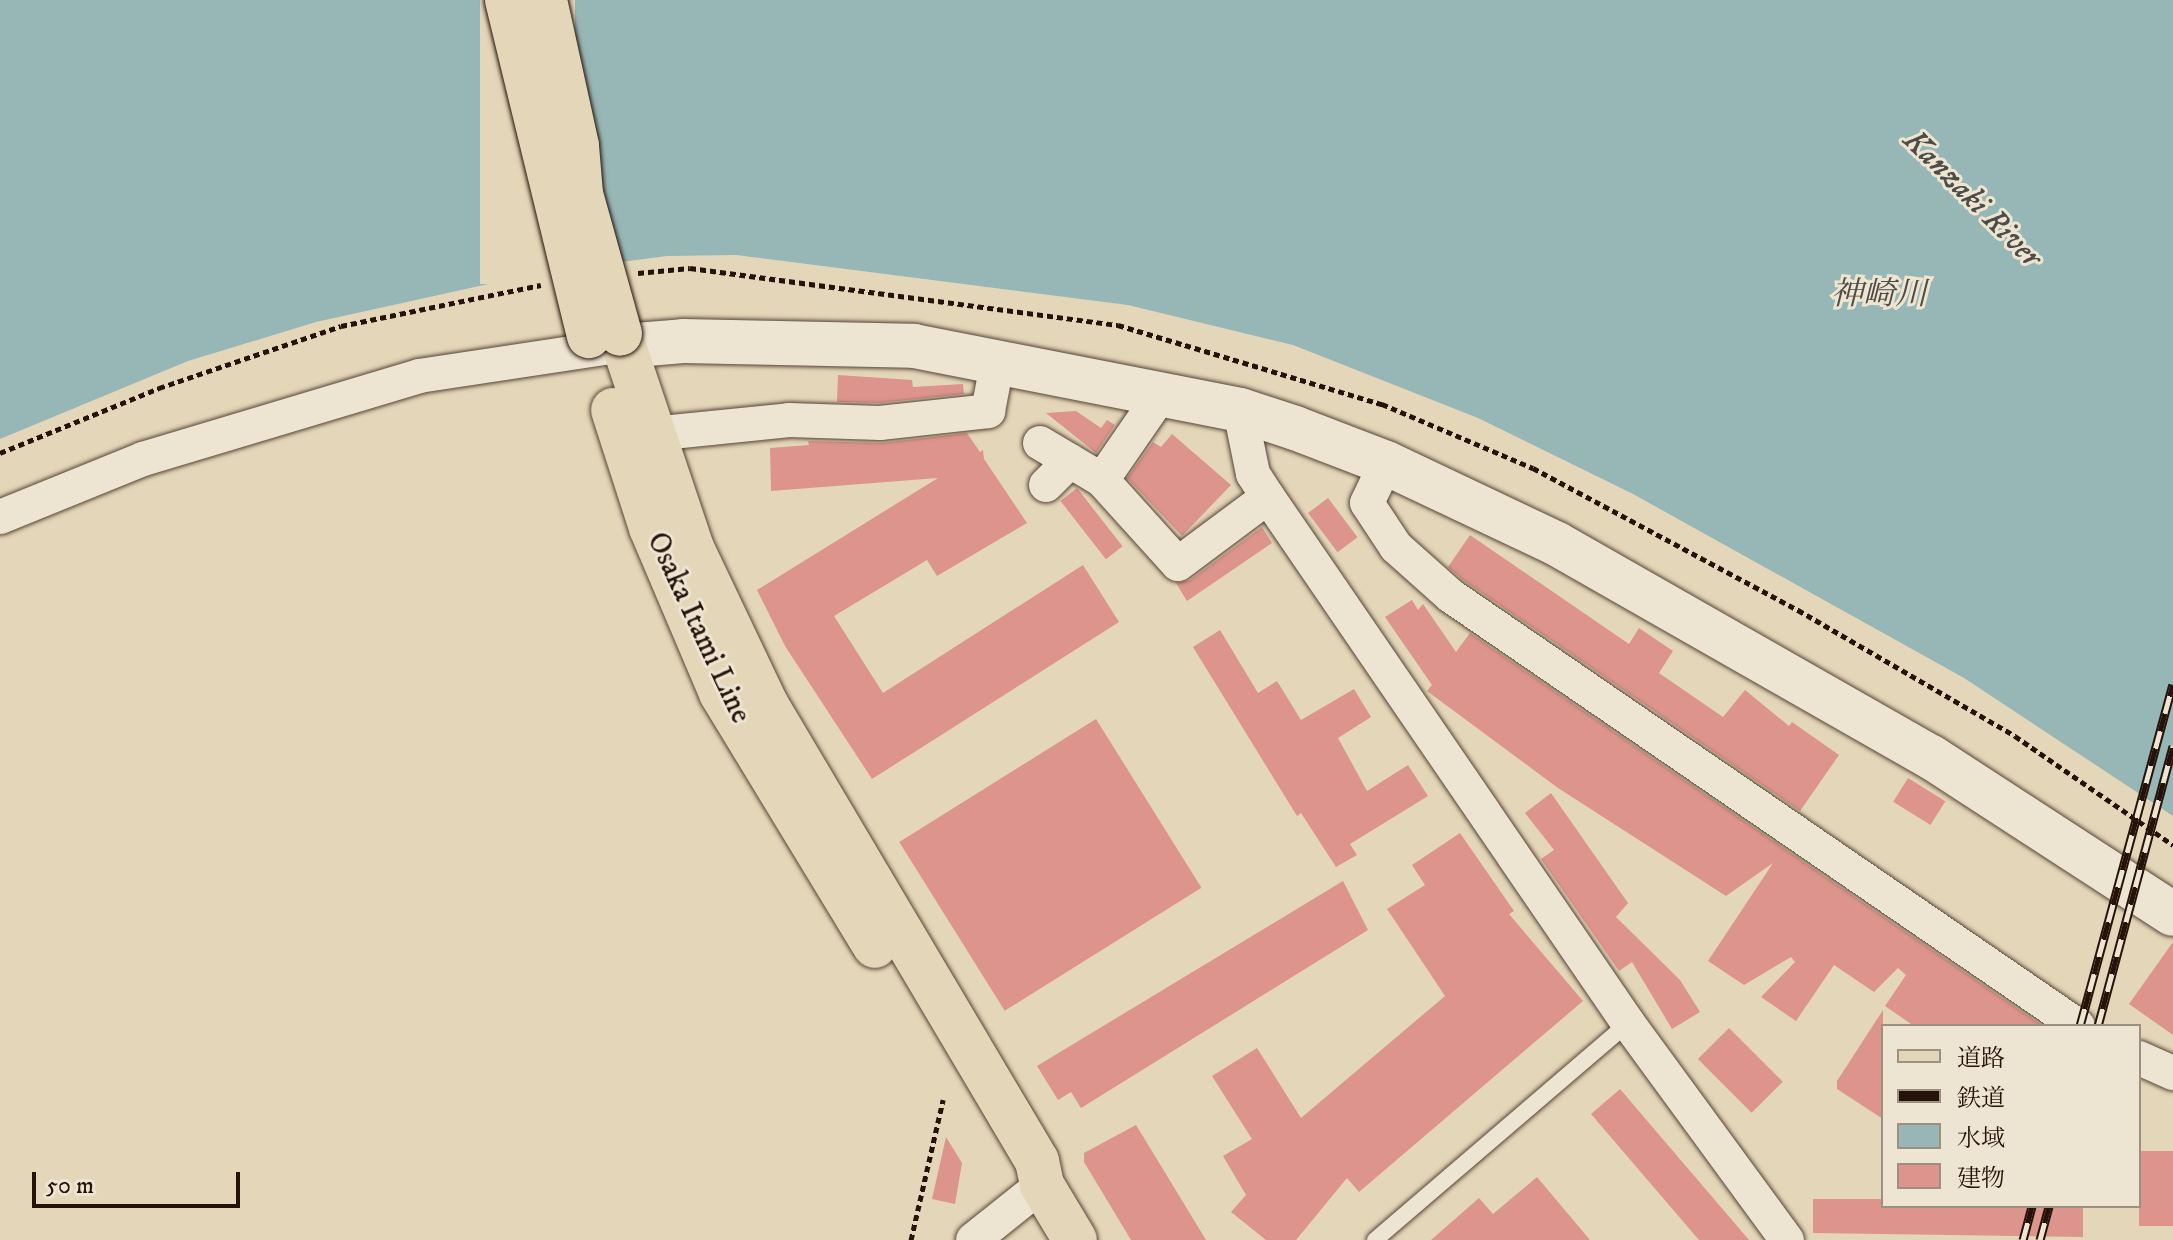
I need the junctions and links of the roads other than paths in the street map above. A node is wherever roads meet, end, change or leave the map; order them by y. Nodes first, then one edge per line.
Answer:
1 (507, 0) edge
2 (545, 0) edge
3 (606, 341) junction
4 (998, 359) junction
5 (1162, 393) junction
6 (1240, 410) junction
7 (652, 434) junction
8 (1040, 443) dead end
9 (1386, 463) junction
10 (1102, 480) junction
11 (1268, 497) junction
12 (0, 517) edge
13 (2173, 914) edge
14 (1628, 1023) junction
15 (2075, 1024) edge
16 (2141, 1059) edge
17 (2173, 1073) edge
18 (1042, 1185) junction
19 (973, 1240) edge
20 (1075, 1240) edge
21 (1375, 1240) edge
22 (1787, 1240) edge

1 - 3 main road, Osaka Itami Line, bridge
2 - 3 main road, Osaka Itami Line, bridge
3 - 4 street
3 - 7 main road, Osaka Itami Line
3 - 12 street
3 - 18 main road, Osaka Itami Line
4 - 5 street
4 - 7 street
5 - 6 street
5 - 10 street
6 - 9 street
6 - 11 street
7 - 18 main road, Osaka Itami Line
8 - 10 street
9 - 13 street
9 - 15 street
10 - 11 street
11 - 14 street
14 - 21 lane
14 - 22 street
16 - 17 street
18 - 19 street
18 - 20 main road, Osaka Itami Line

